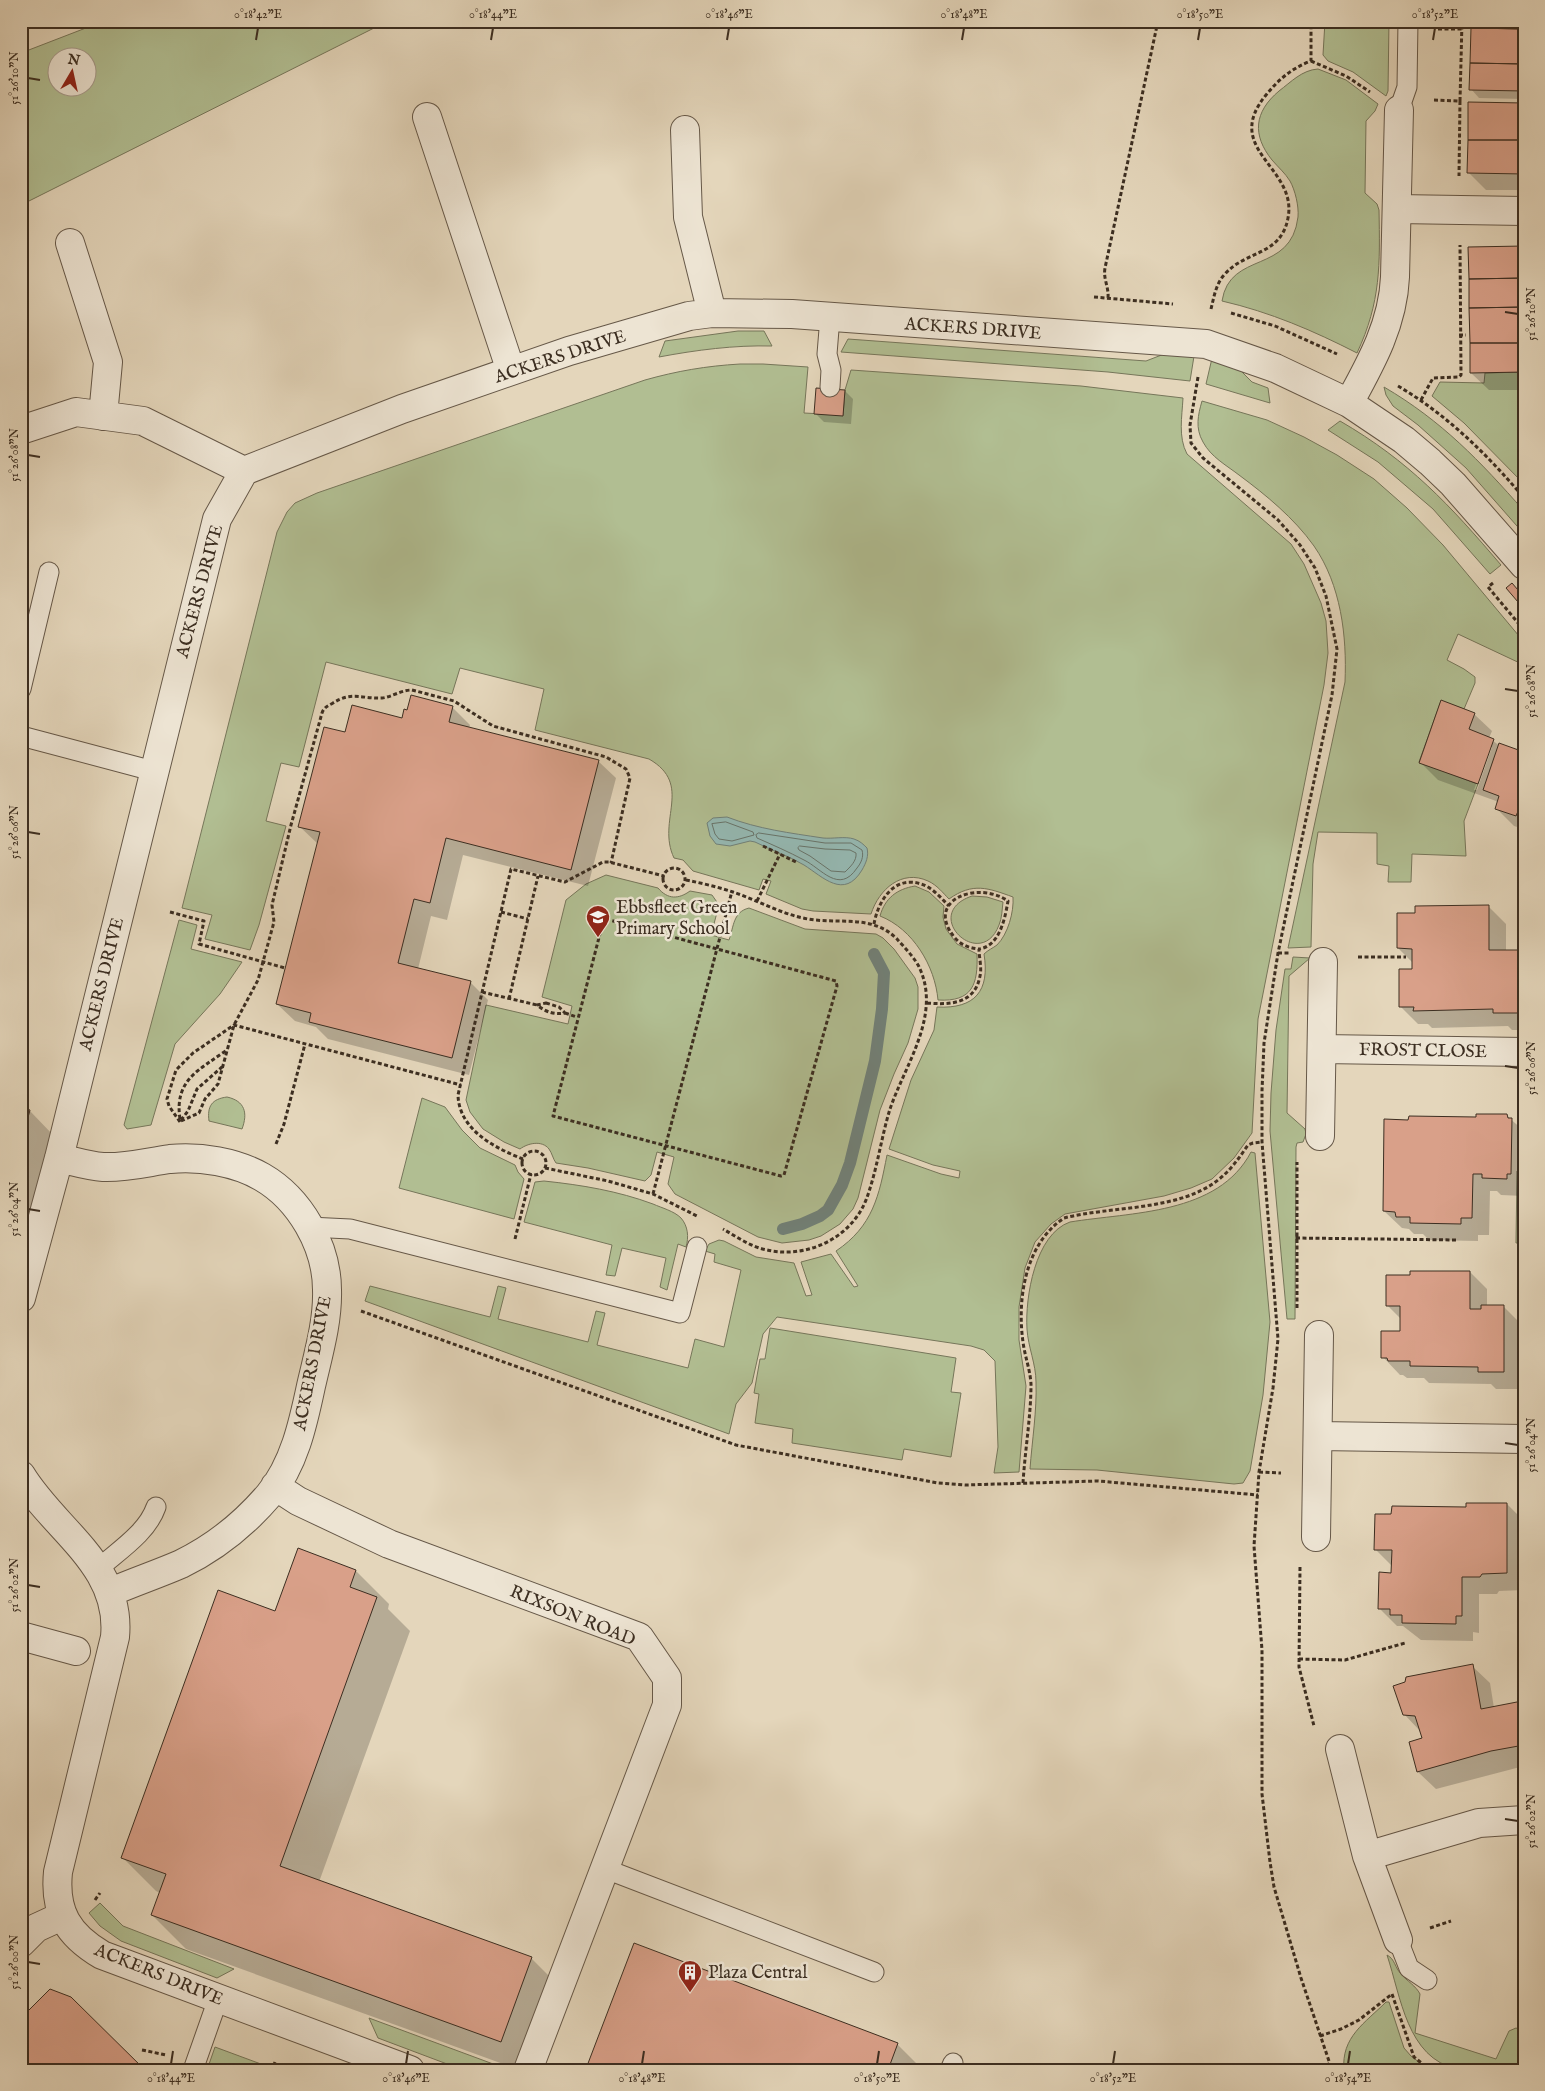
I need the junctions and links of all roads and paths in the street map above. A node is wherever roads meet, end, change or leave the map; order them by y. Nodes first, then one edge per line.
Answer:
1 (1158, 21) edge
2 (1310, 21) edge
3 (1408, 21) edge
4 (1462, 21) edge
5 (1311, 61) junction
6 (1460, 101) junction
7 (1400, 105) junction
8 (427, 117) dead end
9 (686, 130) dead end
10 (1459, 177) dead end
11 (1397, 209) junction
12 (1524, 211) edge
13 (1460, 238) dead end
14 (70, 243) dead end
15 (1108, 298) dead end
16 (712, 313) junction
17 (1210, 316) dead end
18 (830, 317) junction
19 (1459, 335) junction
20 (1466, 335) dead end
21 (511, 371) junction
22 (1199, 372) dead end
23 (1391, 382) dead end
24 (830, 386) dead end
25 (1421, 400) junction
26 (1349, 403) junction
27 (103, 416) junction
28 (21, 430) edge
29 (244, 472) junction
30 (1524, 498) edge
31 (1524, 565) edge
32 (49, 572) dead end
33 (1488, 587) dead end
34 (1524, 630) edge
35 (21, 689) edge
36 (21, 736) edge
37 (153, 771) junction
38 (763, 846) dead end
39 (780, 854) junction
40 (611, 863) junction
41 (798, 863) dead end
42 (538, 876) junction
43 (664, 876) junction
44 (686, 880) junction
45 (732, 891) junction
46 (758, 901) junction
47 (949, 906) junction
48 (170, 912) dead end
49 (501, 912) junction
50 (528, 919) junction
51 (874, 924) junction
52 (717, 948) junction
53 (979, 949) junction
54 (1278, 953) junction
55 (1297, 953) dead end
56 (1354, 957) dead end
57 (1406, 957) dead end
58 (263, 961) junction
59 (1323, 962) dead end
60 (285, 968) dead end
61 (482, 992) junction
62 (509, 999) junction
63 (927, 1004) junction
64 (537, 1006) junction
65 (565, 1013) junction
66 (577, 1017) junction
67 (234, 1025) junction
68 (306, 1044) junction
69 (228, 1049) junction
70 (1322, 1049) junction
71 (1524, 1052) edge
72 (223, 1067) junction
73 (460, 1085) junction
74 (180, 1122) junction
75 (179, 1129) dead end
76 (1320, 1136) dead end
77 (1262, 1142) junction
78 (667, 1146) junction
79 (274, 1148) dead end
80 (1297, 1156) dead end
81 (59, 1158) junction
82 (523, 1159) junction
83 (545, 1168) junction
84 (531, 1174) junction
85 (654, 1194) junction
86 (704, 1219) dead end
87 (309, 1227) junction
88 (719, 1227) dead end
89 (1296, 1238) junction
90 (1458, 1240) dead end
91 (697, 1247) dead end
92 (507, 1269) junction
93 (21, 1298) edge
94 (326, 1305) junction
95 (1297, 1314) dead end
96 (1319, 1336) dead end
97 (1318, 1436) junction
98 (1524, 1439) edge
99 (21, 1475) edge
100 (1023, 1482) junction
101 (275, 1486) junction
102 (1258, 1495) junction
103 (156, 1507) dead end
104 (1316, 1537) dead end
105 (1300, 1564) dead end
106 (104, 1581) junction
107 (21, 1636) edge
108 (1405, 1643) dead end
109 (76, 1651) dead end
110 (1299, 1659) junction
111 (1315, 1729) dead end
112 (1340, 1749) dead end
113 (1524, 1820) edge
114 (1367, 1856) junction
115 (603, 1868) junction
116 (62, 1916) junction
117 (1398, 1940) joint
118 (21, 1943) edge
119 (874, 1972) dead end
120 (1427, 1980) dead end
121 (1388, 1985) dead end
122 (1392, 1994) junction
123 (218, 1999) junction
124 (1320, 2036) junction
125 (275, 2062) dead end
126 (1330, 2064) junction
127 (193, 2070) edge
128 (272, 2070) edge
129 (410, 2070) edge
130 (528, 2070) edge
131 (1321, 2070) edge
132 (1332, 2070) edge
133 (1430, 2070) edge

1 - 15 path
2 - 5 path
3 - 7 lane
4 - 6 path
5 - 7 path
5 - 17 path
6 - 7 path
6 - 10 path
7 - 11 street
8 - 21 street
9 - 16 street
11 - 12 street
11 - 26 street
13 - 19 path
14 - 27 street
16 - 18 street, ACKERS DRIVE
16 - 21 street, ACKERS DRIVE
18 - 24 lane
18 - 26 street, ACKERS DRIVE
19 - 20 path
19 - 25 path
21 - 29 street, ACKERS DRIVE
22 - 54 path
23 - 25 path
25 - 30 path
26 - 31 street, ACKERS DRIVE
27 - 28 street
27 - 29 street
29 - 37 street, ACKERS DRIVE
32 - 35 lane
33 - 34 path
36 - 37 lane
37 - 81 street, ACKERS DRIVE
38 - 39 path
39 - 41 path
39 - 46 path
40 - 42 path
40 - 43 path
40 - 58 path
42 - 49 path
42 - 50 path
43 - 44 path
43 - 44 path
44 - 45 path
45 - 46 path
45 - 52 path
46 - 51 path
47 - 51 path
47 - 53 path
47 - 53 path
48 - 58 path
49 - 50 path
49 - 61 path
50 - 62 path
51 - 63 path
52 - 66 path
52 - 78 path
52 - 78 path
53 - 63 path
54 - 55 path
54 - 77 path
56 - 57 path
58 - 60 path
58 - 67 path
59 - 70 street
61 - 62 path
61 - 73 path
62 - 64 path
63 - 88 path
64 - 65 path
64 - 65 path
65 - 66 path
66 - 78 path
67 - 68 path
67 - 69 path
67 - 74 path
68 - 73 path
68 - 79 path
69 - 72 path
69 - 74 path
70 - 71 street, FROST CLOSE
70 - 76 street
72 - 74 path
72 - 74 path
73 - 82 path
74 - 75 path
77 - 100 path
77 - 102 path
78 - 85 path
80 - 89 path
81 - 87 street, ACKERS DRIVE
81 - 93 street, ACKERS DRIVE
82 - 83 path
82 - 84 path
83 - 84 path
83 - 85 path
84 - 92 path
85 - 86 path
87 - 92 lane
87 - 94 street, ACKERS DRIVE
89 - 90 path
89 - 95 path
91 - 92 lane
94 - 100 path
94 - 101 street, ACKERS DRIVE
96 - 97 street
97 - 98 street
97 - 104 street
99 - 106 street
100 - 102 path
101 - 106 street, ACKERS DRIVE
101 - 115 street, RIXSON ROAD
102 - 124 path
103 - 106 lane
105 - 110 path
106 - 116 street
107 - 109 street
108 - 110 path
110 - 111 path
112 - 114 street
113 - 114 street
114 - 117 street
115 - 119 lane
115 - 130 street, RIXSON ROAD
116 - 118 street
116 - 123 street, ACKERS DRIVE
117 - 120 lane
121 - 122 path
122 - 124 path
122 - 133 path
123 - 127 lane
123 - 129 street, ACKERS DRIVE
124 - 126 path
125 - 128 path
126 - 131 path
126 - 132 path

